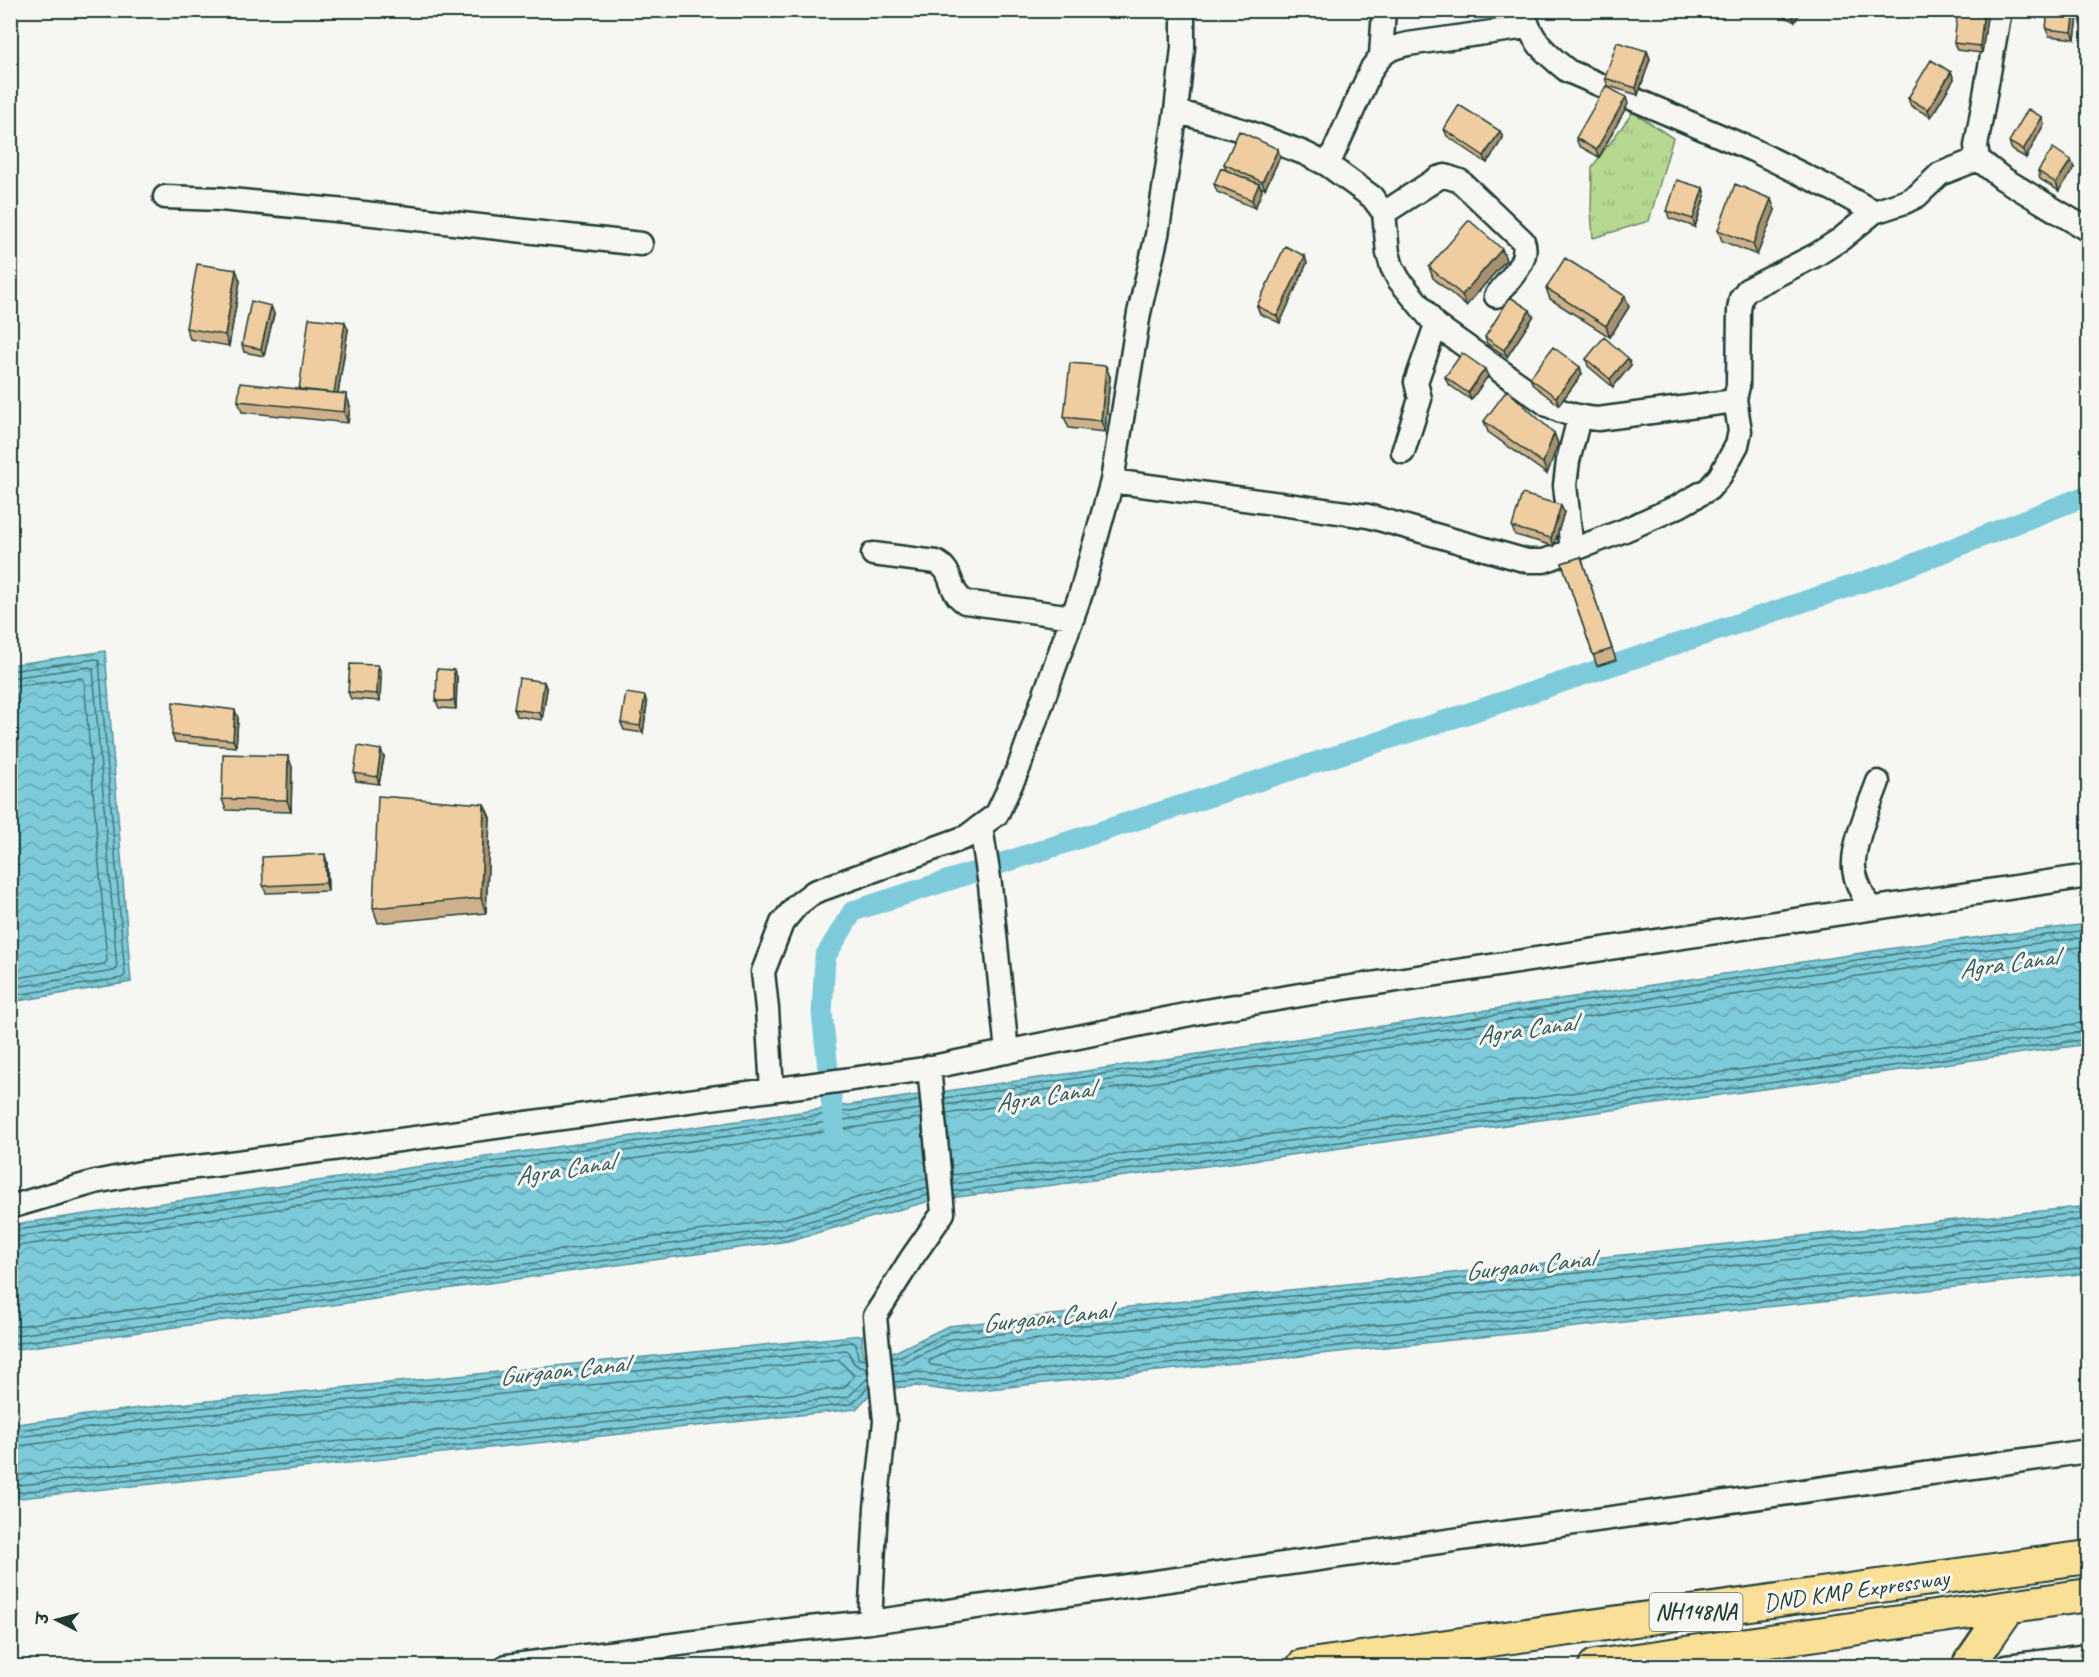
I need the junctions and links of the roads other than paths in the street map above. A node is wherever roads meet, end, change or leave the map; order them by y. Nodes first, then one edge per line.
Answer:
1 (1183, 10) edge
2 (1384, 10) edge
3 (2000, 10) edge
4 (1525, 19) edge
5 (1381, 55) junction
6 (1176, 111) junction
7 (1978, 159) junction
8 (1328, 165) junction
9 (165, 197) dead end
10 (1874, 212) junction
11 (1384, 213) junction
12 (2088, 230) edge
13 (642, 244) dead end
14 (1496, 296) dead end
15 (1436, 325) junction
16 (1735, 399) junction
17 (1580, 418) junction
18 (1403, 452) dead end
19 (1112, 481) junction
20 (1572, 551) junction
21 (873, 554) dead end
22 (1073, 617) junction
23 (1878, 782) dead end
24 (981, 827) junction
25 (2088, 876) edge
26 (1869, 908) junction
27 (1007, 1052) junction
28 (929, 1067) junction
29 (772, 1090) junction
30 (10, 1207) edge
31 (2088, 1451) edge
32 (2088, 1557) edge
33 (2088, 1595) edge
34 (2009, 1606) junction
35 (870, 1622) junction
36 (2088, 1656) edge
37 (507, 1666) edge
38 (1303, 1666) edge
39 (1595, 1666) edge
40 (1968, 1666) edge
41 (2007, 1666) edge

1 - 6 street
2 - 5 street
3 - 7 street
4 - 5 street
4 - 10 street
5 - 8 street
6 - 8 street
6 - 19 street
7 - 10 street
7 - 12 street
8 - 11 street
9 - 13 street
10 - 16 street
11 - 14 street
11 - 15 street
15 - 17 street
15 - 18 street
16 - 17 street
16 - 20 street
17 - 20 street
19 - 20 street
19 - 22 street
21 - 22 street
22 - 24 street
23 - 26 street
24 - 27 street
24 - 29 street
25 - 26 street
26 - 27 street
27 - 28 street
28 - 29 street
28 - 35 street
29 - 30 street
31 - 35 street
32 - 38 highway, DND KMP Expressway / NH148NA
33 - 34 highway, DND KMP Expressway / NH148NA
34 - 39 highway, DND KMP Expressway / NH148NA
34 - 40 highway
35 - 37 street
36 - 41 street

